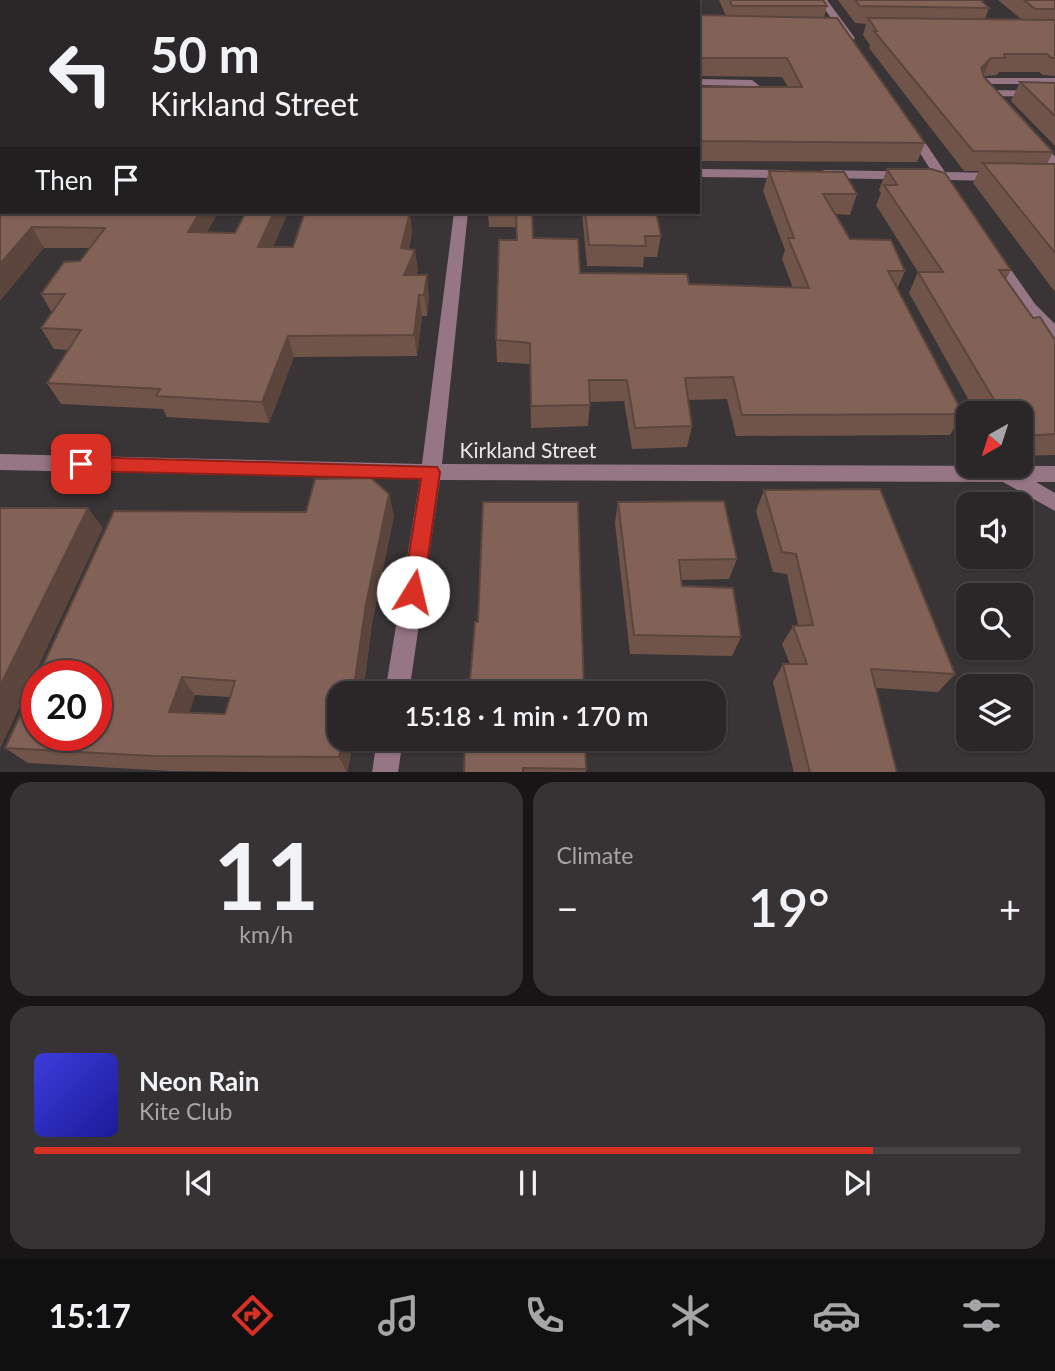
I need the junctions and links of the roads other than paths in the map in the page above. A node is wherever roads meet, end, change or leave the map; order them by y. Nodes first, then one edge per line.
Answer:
1 (822, 0) edge
2 (859, 52) edge
3 (1055, 81) edge
4 (700, 82) edge
5 (986, 93) junction
6 (1055, 94) edge
7 (700, 96) edge
8 (1003, 111) edge
9 (904, 120) edge
10 (1020, 128) edge
11 (1055, 163) edge
12 (700, 173) edge
13 (941, 176) junction
14 (1017, 177) edge
15 (956, 198) edge
16 (461, 214) edge
17 (985, 242) edge
18 (1029, 308) junction
19 (1055, 333) edge
20 (1037, 339) edge
21 (0, 462) edge
22 (431, 472) junction
23 (956, 474) edge
24 (1033, 474) edge
25 (1055, 474) edge
26 (1013, 478) edge
27 (1055, 503) edge
28 (399, 681) edge
29 (388, 751) edge
30 (385, 772) edge

1 - 2 street
3 - 5 street
4 - 7 street
5 - 6 street
5 - 8 street
9 - 13 street
10 - 11 street
12 - 13 street
13 - 14 street
13 - 15 street
16 - 22 street
17 - 18 street
18 - 19 street
18 - 20 street
21 - 22 street, Kirkland Street
22 - 23 street, Kirkland Street
22 - 28 street
24 - 25 street, Kirkland Street
26 - 27 street
29 - 30 street

